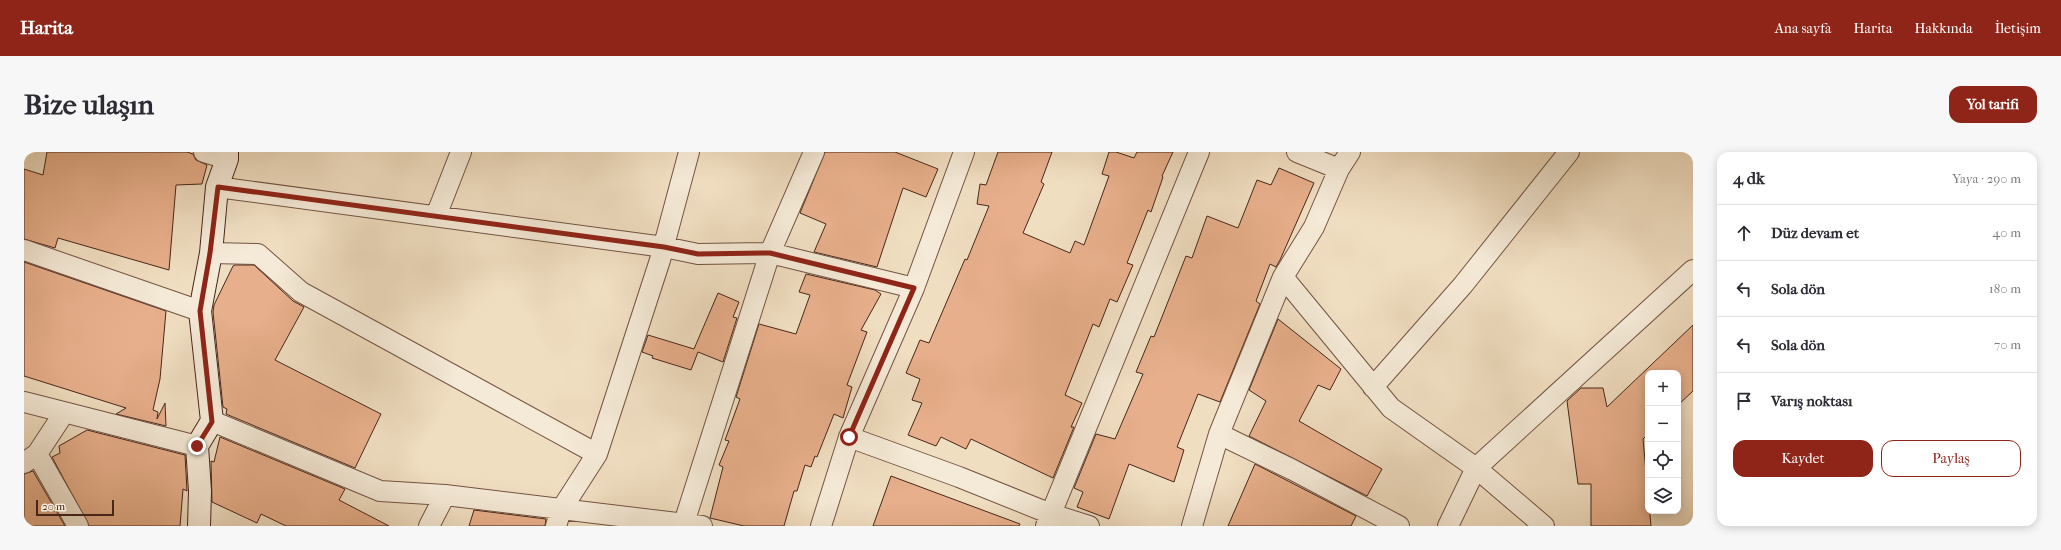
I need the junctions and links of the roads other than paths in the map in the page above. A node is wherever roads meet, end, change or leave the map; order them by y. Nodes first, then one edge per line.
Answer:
1 (204, 152) edge
2 (461, 152) edge
3 (689, 152) edge
4 (814, 152) edge
5 (964, 152) edge
6 (1199, 152) edge
7 (1297, 152) edge
8 (1350, 152) edge
9 (1569, 152) edge
10 (227, 156) edge
11 (1339, 169) junction
12 (218, 187) junction
13 (436, 216) junction
14 (664, 247) junction
15 (24, 250) edge
16 (210, 253) junction
17 (770, 253) junction
18 (1693, 270) edge
19 (1283, 277) junction
20 (914, 288) junction
21 (200, 311) junction
22 (1373, 386) junction
23 (24, 402) edge
24 (64, 413) junction
25 (212, 422) junction
26 (1219, 434) junction
27 (849, 437) junction
28 (197, 446) junction
29 (597, 454) junction
30 (31, 458) edge
31 (1476, 468) junction
32 (445, 494) junction
33 (559, 518) edge
34 (1048, 520) edge
35 (690, 525) edge
36 (78, 526) edge
37 (199, 526) edge
38 (429, 526) edge
39 (821, 526) edge
40 (1089, 526) edge
41 (1192, 526) edge
42 (1399, 526) edge
43 (1448, 526) edge
44 (1544, 526) edge

1 - 10 street
2 - 13 street
3 - 14 street
4 - 17 street
5 - 20 street
6 - 34 street
7 - 11 street
8 - 11 street
9 - 22 street
10 - 12 street
11 - 19 street
12 - 13 street
12 - 16 street
13 - 14 street
14 - 17 street
14 - 29 street
15 - 21 street
16 - 21 street
16 - 29 street
17 - 20 street
17 - 35 street
18 - 31 street
19 - 22 street
19 - 26 street
20 - 27 street
21 - 25 street
22 - 31 street
23 - 24 street
24 - 28 street
24 - 30 street
25 - 28 street
25 - 32 street
26 - 41 street
26 - 42 street
27 - 34 street
27 - 39 street
28 - 37 street
29 - 33 street
30 - 36 street
31 - 43 street
31 - 44 street
32 - 33 street
32 - 38 street
33 - 35 street
34 - 40 street

